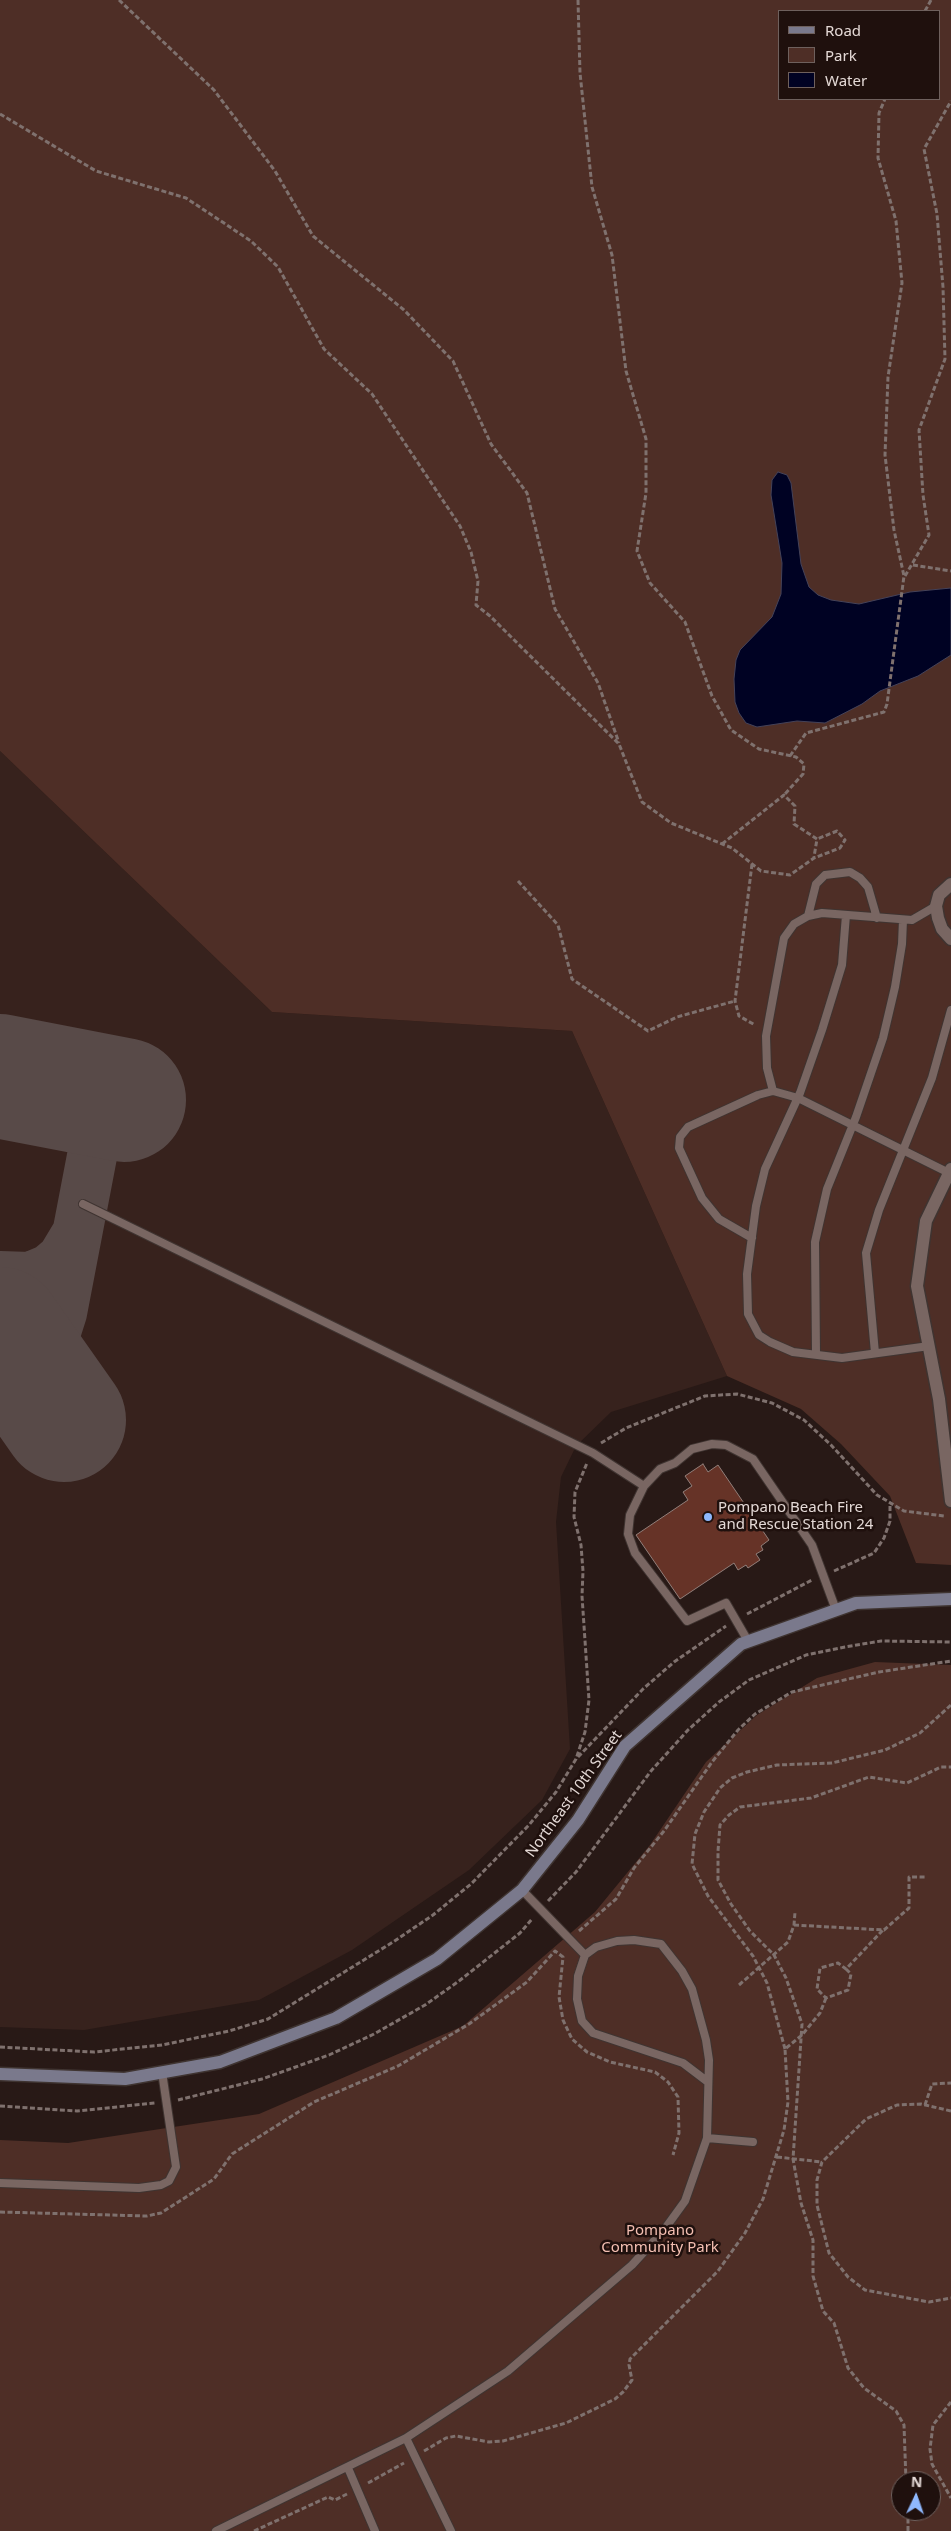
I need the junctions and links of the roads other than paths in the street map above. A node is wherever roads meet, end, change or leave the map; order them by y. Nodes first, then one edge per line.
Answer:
1 (951, 884) edge
2 (936, 906) junction
3 (846, 915) junction
4 (808, 916) junction
5 (877, 918) junction
6 (904, 920) junction
7 (951, 938) edge
8 (951, 1010) edge
9 (773, 1091) junction
10 (798, 1098) junction
11 (852, 1126) junction
12 (904, 1150) junction
13 (950, 1172) edge
14 (83, 1204) dead end
15 (752, 1238) junction
16 (929, 1346) junction
17 (816, 1354) junction
18 (875, 1354) junction
19 (644, 1486) junction
20 (951, 1501) edge
21 (951, 1599) edge
22 (836, 1610) junction
23 (748, 1641) junction
24 (522, 1890) junction
25 (585, 1955) junction
26 (162, 2072) junction
27 (0, 2074) edge
28 (708, 2082) junction
29 (707, 2138) junction
30 (753, 2142) dead end
31 (0, 2183) edge
32 (406, 2438) junction
33 (348, 2468) junction
34 (216, 2531) edge
35 (375, 2531) edge
36 (451, 2531) edge

1 - 2 street
2 - 6 lane
2 - 7 street
3 - 4 lane
3 - 5 lane
3 - 10 lane
4 - 5 lane
4 - 9 lane
5 - 6 lane
6 - 11 lane
8 - 12 lane
9 - 10 lane
9 - 15 lane
10 - 11 lane
10 - 15 lane
11 - 12 lane
11 - 17 lane
12 - 13 lane
12 - 18 lane
13 - 16 street
14 - 19 lane
15 - 17 lane
16 - 18 lane
16 - 20 street
17 - 18 lane
19 - 22 lane
19 - 23 lane
21 - 22 street, Northeast 10th Street
22 - 23 street, Northeast 10th Street
23 - 24 street, Northeast 10th Street
24 - 25 lane
24 - 26 street, Northeast 10th Street
25 - 28 lane
25 - 28 lane
26 - 27 street, Northeast 10th Street
26 - 31 lane
28 - 29 lane
29 - 30 lane
29 - 32 lane
32 - 33 lane
32 - 36 lane
33 - 34 lane
33 - 35 lane

